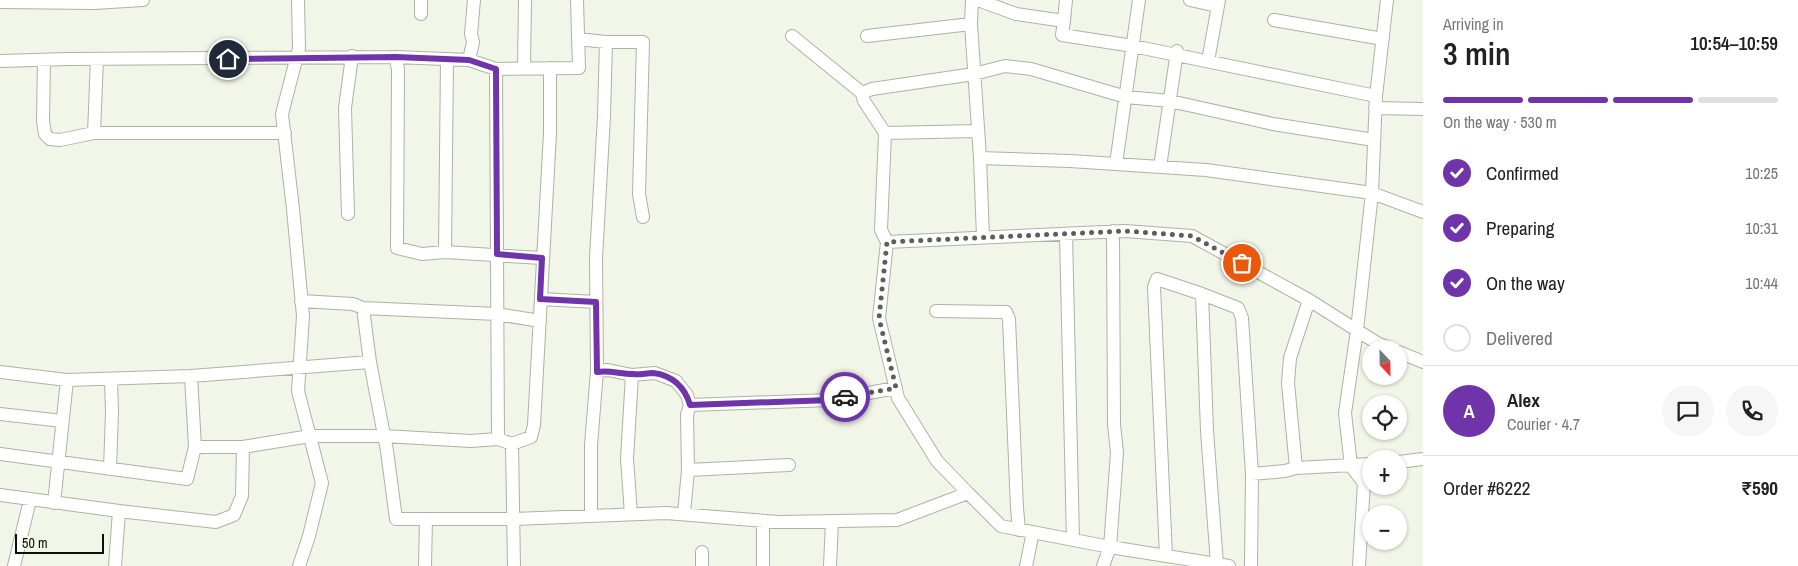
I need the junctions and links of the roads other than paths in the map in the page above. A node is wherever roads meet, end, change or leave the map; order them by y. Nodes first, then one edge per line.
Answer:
1 (143, 0) edge
2 (298, 0) edge
3 (421, 0) edge
4 (474, 0) edge
5 (525, 0) edge
6 (577, 0) edge
7 (972, 0) edge
8 (978, 0) edge
9 (1066, 0) edge
10 (1139, 0) edge
11 (1190, 0) edge
12 (1387, 0) edge
13 (6, 1) edge
14 (1218, 3) edge
15 (421, 14) dead end
16 (1274, 20) dead end
17 (1064, 21) junction
18 (971, 24) junction
19 (792, 36) dead end
20 (867, 36) dead end
21 (578, 39) junction
22 (1383, 39) junction
23 (606, 42) junction
24 (1133, 46) junction
25 (1177, 53) junction
26 (352, 56) junction
27 (396, 57) junction
28 (296, 58) junction
29 (97, 59) junction
30 (447, 59) junction
31 (44, 60) junction
32 (469, 60) junction
33 (0, 61) edge
34 (1208, 61) junction
35 (524, 68) junction
36 (550, 68) junction
37 (496, 69) junction
38 (974, 74) junction
39 (862, 93) junction
40 (1126, 97) junction
41 (1170, 102) junction
42 (1375, 102) junction
43 (1423, 109) edge
44 (978, 132) junction
45 (94, 133) junction
46 (284, 133) junction
47 (886, 133) junction
48 (1374, 140) junction
49 (980, 158) junction
50 (1116, 164) junction
51 (1160, 167) junction
52 (1372, 193) junction
53 (1423, 212) edge
54 (348, 214) dead end
55 (643, 216) dead end
56 (1113, 231) junction
57 (1066, 234) junction
58 (983, 236) junction
59 (887, 242) junction
60 (445, 252) junction
61 (497, 254) junction
62 (542, 258) junction
63 (1202, 294) junction
64 (540, 299) junction
65 (1309, 300) junction
66 (301, 301) junction
67 (596, 302) junction
68 (363, 308) junction
69 (936, 311) dead end
70 (497, 314) junction
71 (540, 321) junction
72 (1357, 330) junction
73 (1372, 340) edge
74 (1408, 356) edge
75 (370, 362) junction
76 (1423, 362) edge
77 (299, 368) junction
78 (0, 372) edge
79 (597, 372) junction
80 (632, 374) junction
81 (191, 376) junction
82 (111, 379) junction
83 (67, 380) junction
84 (896, 388) junction
85 (690, 405) junction
86 (0, 414) edge
87 (62, 421) junction
88 (310, 436) junction
89 (384, 436) junction
90 (498, 439) junction
91 (512, 444) junction
92 (195, 447) junction
93 (243, 447) junction
94 (0, 454) edge
95 (1423, 459) edge
96 (1407, 461) edge
97 (58, 462) junction
98 (789, 465) dead end
99 (1362, 465) edge
100 (1351, 466) junction
101 (1296, 468) junction
102 (110, 469) junction
103 (688, 470) junction
104 (1252, 474) junction
105 (968, 493) junction
106 (0, 495) edge
107 (30, 500) junction
108 (54, 503) junction
109 (119, 512) junction
110 (631, 514) junction
111 (684, 514) junction
112 (592, 516) junction
113 (426, 519) junction
114 (514, 519) junction
115 (763, 521) junction
116 (832, 521) junction
117 (1019, 530) junction
118 (1033, 532) junction
119 (1072, 540) junction
120 (1110, 547) junction
121 (702, 552) dead end
122 (1166, 556) junction
123 (1223, 565) edge
124 (14, 566) edge
125 (115, 566) edge
126 (299, 566) edge
127 (426, 566) edge
128 (514, 566) edge
129 (702, 566) edge
130 (763, 566) edge
131 (830, 566) edge
132 (1026, 566) edge
133 (1103, 566) edge
134 (1251, 566) edge
135 (1359, 566) edge

1 - 13 street
2 - 28 street
3 - 15 street
4 - 32 street
5 - 35 street
6 - 21 street
7 - 18 street
8 - 17 street
9 - 17 street
10 - 24 street
11 - 14 street
12 - 22 street
14 - 34 street
16 - 22 street
17 - 24 street
18 - 20 street
18 - 38 street
19 - 39 street
21 - 23 street
21 - 36 street
22 - 42 street
23 - 55 street
23 - 67 street
24 - 25 street
24 - 40 street
25 - 34 street
25 - 41 street
26 - 27 street
26 - 28 street
26 - 54 street
27 - 30 street
27 - 60 street
28 - 29 street
28 - 46 street
29 - 31 street
29 - 45 street
30 - 32 street
30 - 60 street
31 - 33 street
31 - 45 street
32 - 37 street
34 - 42 street
35 - 36 street
35 - 37 street
36 - 62 street
37 - 61 street
38 - 39 street
38 - 40 street
38 - 44 street
39 - 47 street
40 - 41 street
40 - 50 street
41 - 48 street
41 - 51 street
42 - 43 street
42 - 48 street
44 - 47 street
44 - 49 street
45 - 46 street
46 - 66 street
47 - 59 street
48 - 52 street
49 - 50 street
49 - 58 street
50 - 51 street
51 - 52 street
52 - 53 street
52 - 72 street
56 - 57 street
56 - 65 street
56 - 120 street
57 - 58 street
57 - 119 street
58 - 59 street
59 - 84 street
60 - 61 street
61 - 62 street
61 - 70 street
62 - 64 street
63 - 104 street
63 - 122 street
63 - 123 street
64 - 67 street
64 - 71 street
65 - 72 street
65 - 101 street
66 - 68 street
66 - 77 street
67 - 79 street
68 - 70 street
68 - 75 street
69 - 117 street
70 - 71 street
70 - 90 street
71 - 91 street
72 - 73 street
72 - 100 street
74 - 76 street
75 - 77 street
75 - 89 street
77 - 81 street
77 - 88 street
78 - 83 street
79 - 80 street
79 - 112 street
80 - 85 street
80 - 110 street
81 - 82 street
81 - 92 street
82 - 83 street
82 - 102 street
83 - 87 street
84 - 85 street
84 - 105 street
85 - 103 street
86 - 87 street
87 - 97 street
88 - 89 street
88 - 93 street
88 - 126 street
89 - 90 street
89 - 113 street
90 - 91 street
91 - 114 street
92 - 93 street
92 - 102 street
93 - 109 street
94 - 97 street
95 - 96 street
97 - 102 street
97 - 108 street
98 - 103 street
99 - 100 street
100 - 101 street
100 - 135 street
101 - 104 street
103 - 111 street
104 - 134 street
105 - 116 street
105 - 117 street
106 - 107 street
107 - 108 street
107 - 124 street
108 - 109 street
109 - 125 street
110 - 111 street
110 - 112 street
111 - 115 street
112 - 114 street
113 - 114 street
113 - 127 street
114 - 128 street
115 - 116 street
115 - 130 street
116 - 131 street
117 - 118 street
118 - 119 street
118 - 132 street
119 - 120 street
120 - 122 street
120 - 133 street
121 - 129 street
122 - 123 street

